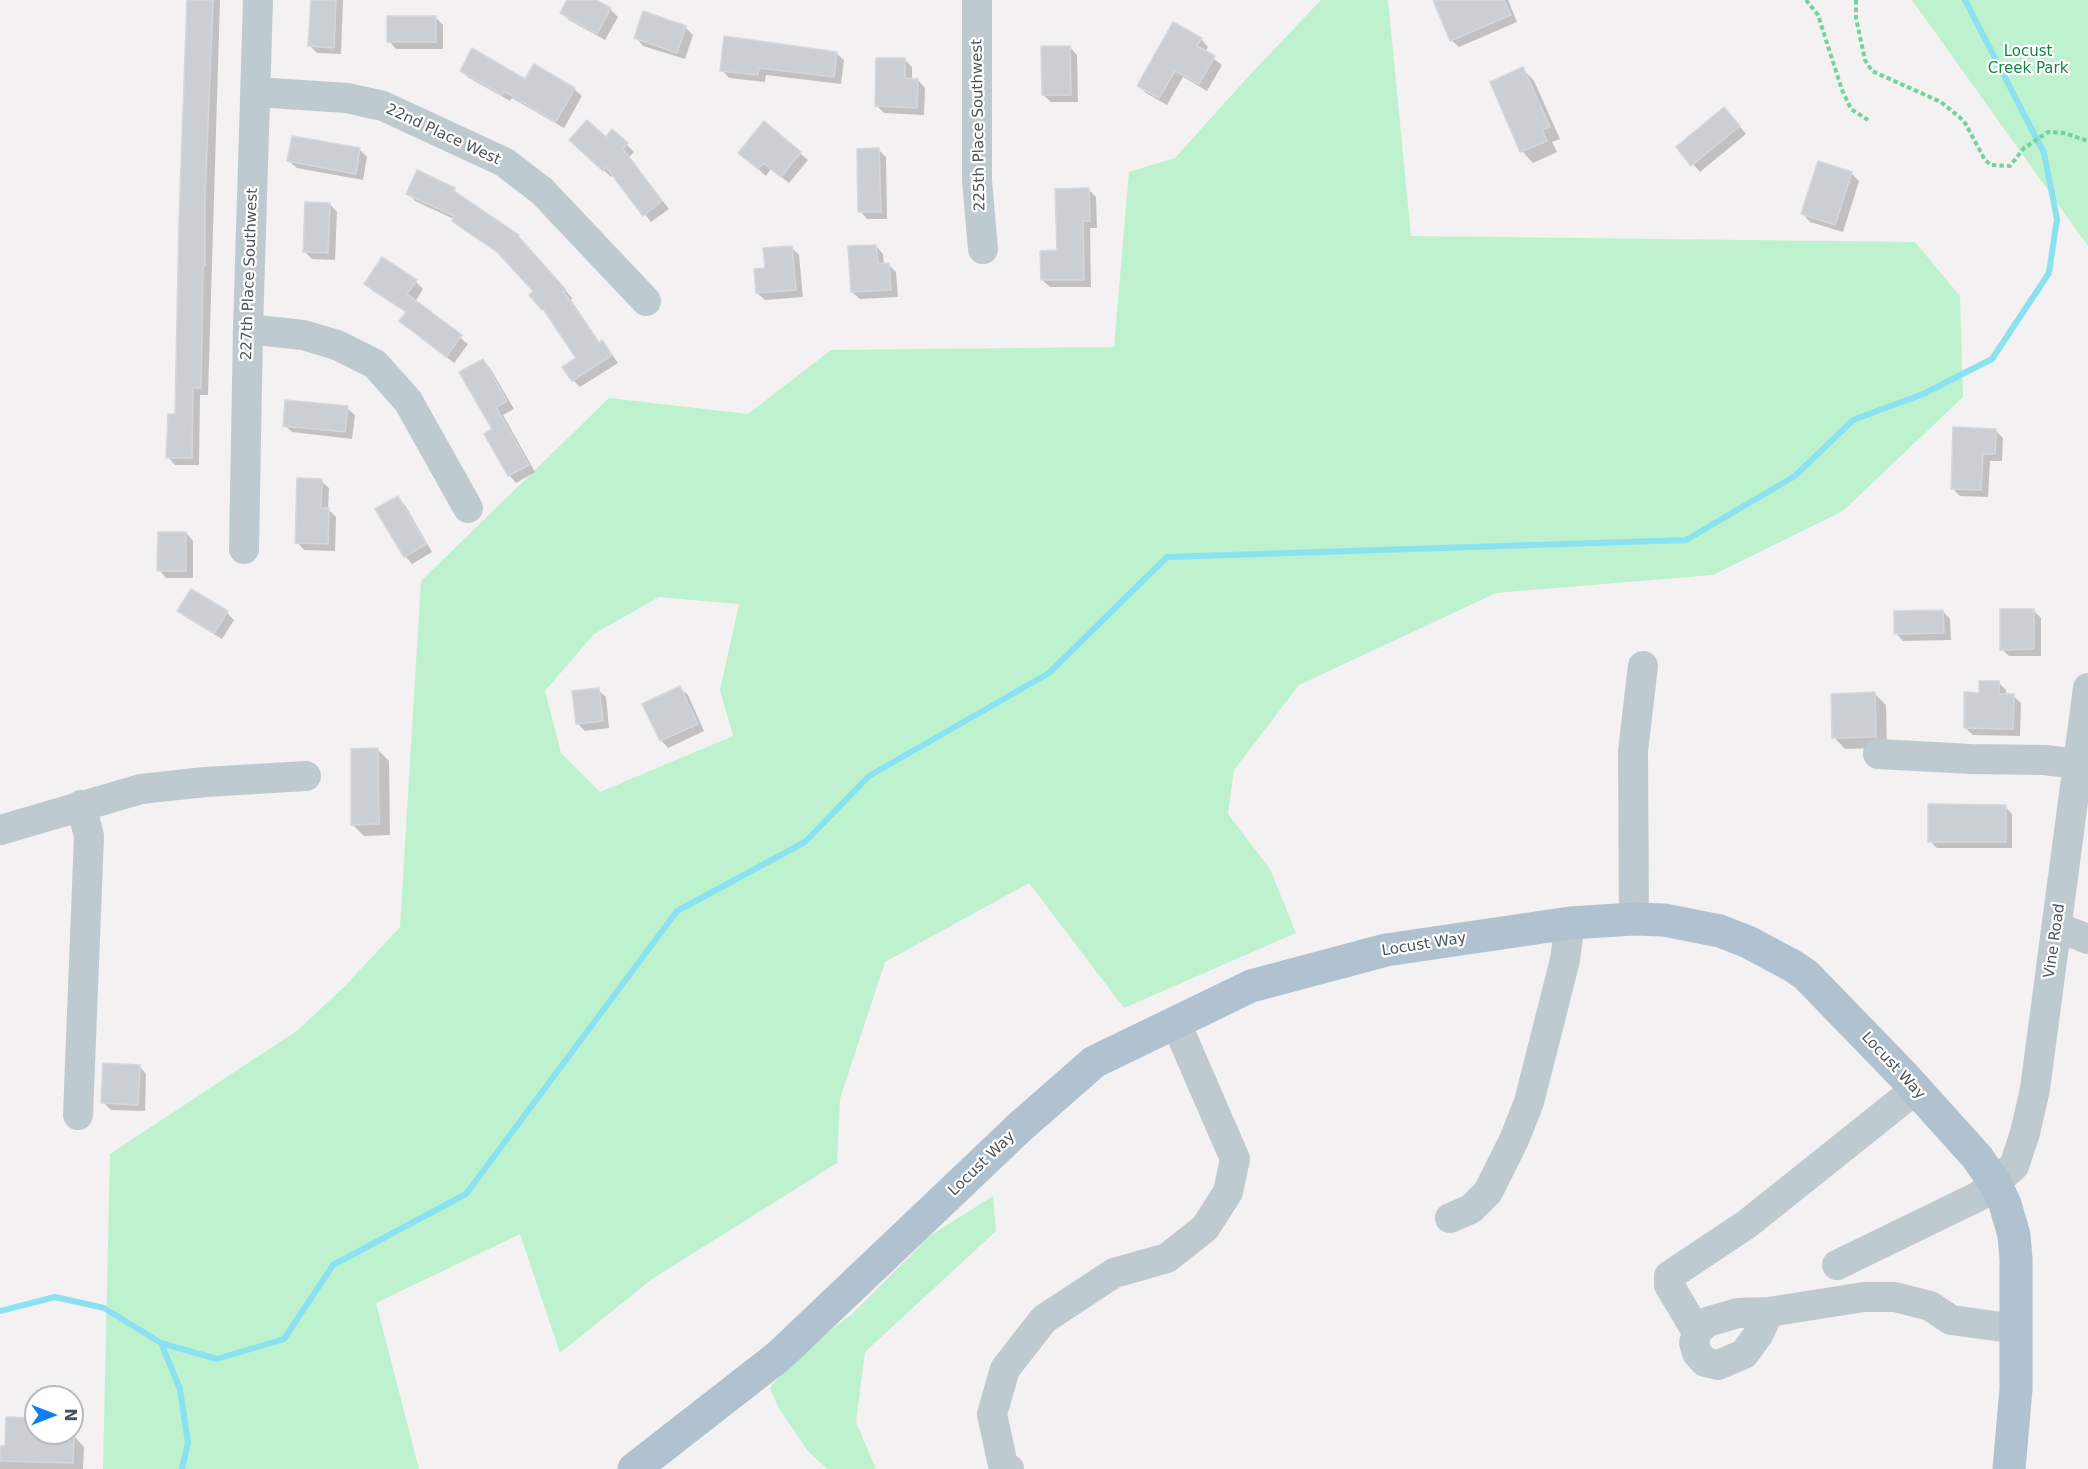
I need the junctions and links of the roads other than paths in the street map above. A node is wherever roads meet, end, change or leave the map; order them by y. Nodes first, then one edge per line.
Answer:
1 (258, 0) edge
2 (970, 1) edge
3 (256, 92) junction
4 (983, 249) dead end
5 (646, 301) dead end
6 (248, 329) junction
7 (468, 508) dead end
8 (244, 549) dead end
9 (1643, 666) dead end
10 (2087, 705) edge
11 (1878, 754) dead end
12 (2082, 757) edge
13 (306, 776) dead end
14 (81, 805) junction
15 (0, 830) edge
16 (1634, 919) junction
17 (1570, 923) junction
18 (2057, 927) junction
19 (2088, 939) edge
20 (1176, 1023) junction
21 (1909, 1082) junction
22 (78, 1115) dead end
23 (1995, 1183) junction
24 (1450, 1218) dead end
25 (1724, 1218) dead end
26 (1837, 1265) dead end
27 (1769, 1312) junction
28 (2017, 1329) junction
29 (1697, 1332) junction
30 (634, 1469) edge
31 (1009, 1469) edge
32 (2009, 1469) edge

1 - 3 street, 227th Place Southwest
2 - 4 street, 225th Place Southwest
3 - 5 street, 22nd Place West
3 - 6 street, 227th Place Southwest
6 - 7 street
6 - 8 street, 227th Place Southwest
9 - 16 street
10 - 12 street, Vine Road
11 - 12 street
12 - 18 street, Vine Road
13 - 14 street
14 - 15 street
14 - 22 street
16 - 17 main road, Locust Way
16 - 21 main road, Locust Way
17 - 20 main road, Locust Way
17 - 24 street
18 - 19 street
18 - 23 street, Vine Road
20 - 30 main road, Locust Way
20 - 31 street
21 - 23 main road, Locust Way
21 - 25 street
21 - 29 street
23 - 26 street, Vine Road
23 - 28 main road, Locust Way
27 - 28 street
27 - 29 street
27 - 29 street
28 - 32 main road, Locust Way

